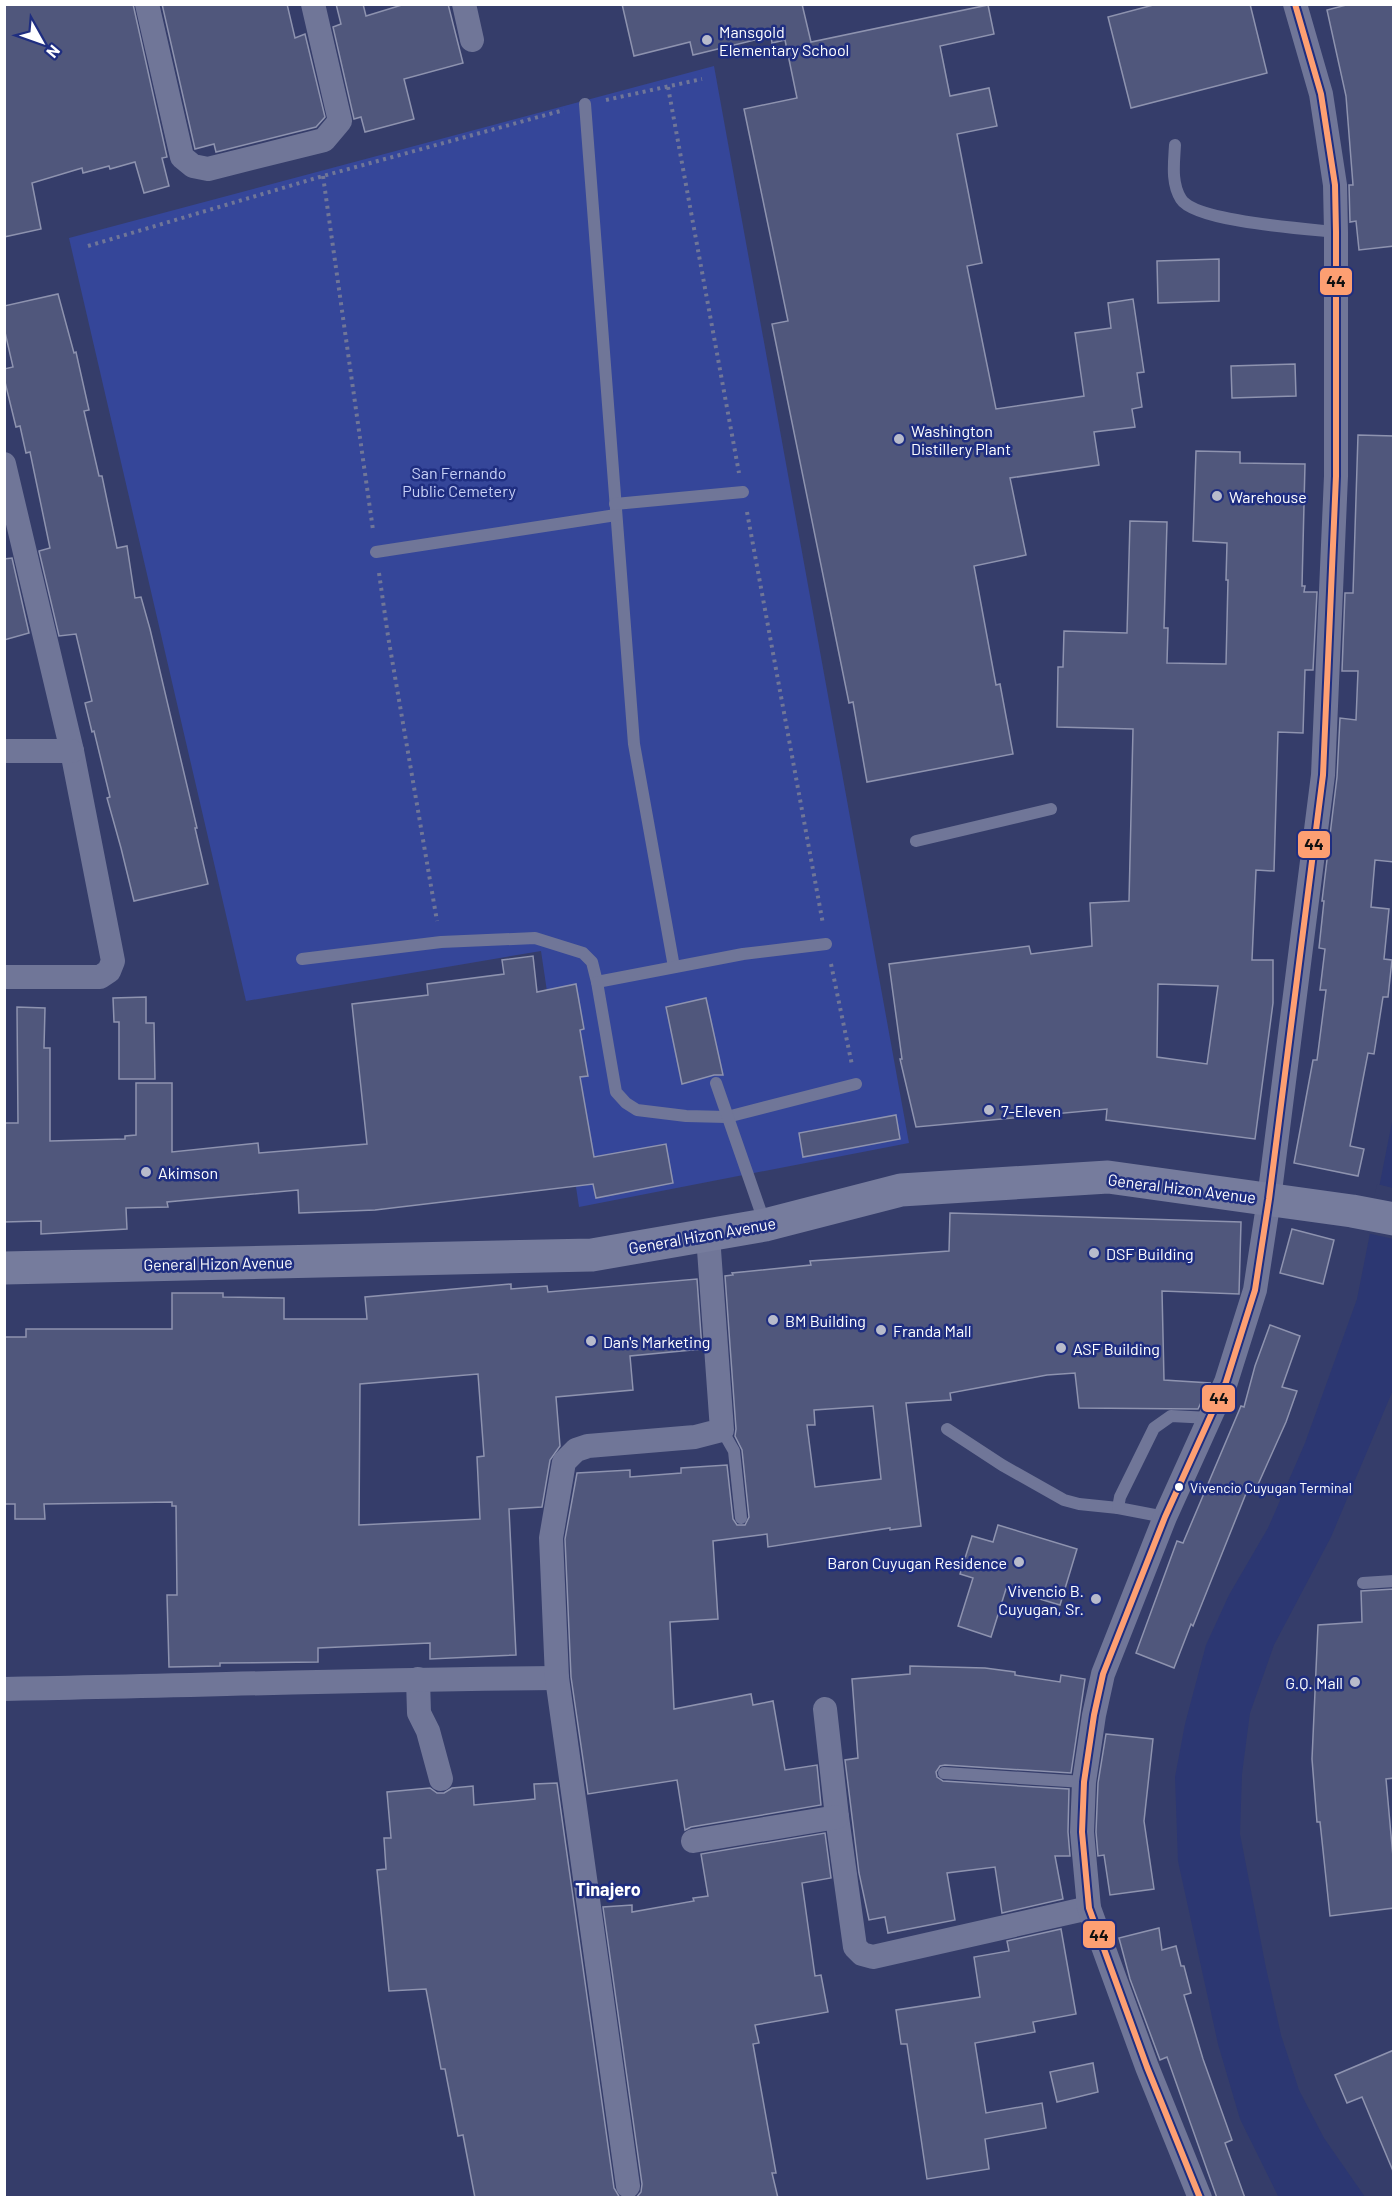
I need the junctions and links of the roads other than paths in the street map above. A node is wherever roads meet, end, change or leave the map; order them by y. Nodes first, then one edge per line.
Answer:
1 (147, 4) edge
2 (313, 4) edge
3 (464, 4) edge
4 (1295, 4) edge
5 (472, 40) dead end
6 (585, 104) road end
7 (1174, 145) dead end
8 (1336, 232) junction
9 (4, 464) edge
10 (743, 492) road end
11 (616, 509) junction
12 (12, 533) edge
13 (376, 552) dead end
14 (4, 751) edge
15 (72, 751) junction
16 (1051, 808) dead end
17 (916, 841) dead end
18 (826, 944) road end
19 (302, 959) dead end
20 (674, 967) junction
21 (4, 977) edge
22 (597, 982) junction
23 (716, 1083) dead end
24 (856, 1084) road end
25 (727, 1117) junction
26 (1269, 1199) junction
27 (1394, 1219) edge
28 (765, 1225) junction
29 (708, 1236) junction
30 (4, 1268) edge
31 (1210, 1418) junction
32 (947, 1429) dead end
33 (722, 1430) junction
34 (1118, 1508) junction
35 (1165, 1516) junction
36 (741, 1518) dead end
37 (1394, 1581) edge
38 (1363, 1583) dead end
39 (557, 1678) junction
40 (418, 1679) junction
41 (4, 1689) edge
42 (825, 1709) dead end
43 (944, 1773) dead end
44 (441, 1779) dead end
45 (1084, 1782) junction
46 (837, 1817) junction
47 (693, 1840) dead end
48 (1089, 1908) junction
49 (628, 2186) dead end
50 (1200, 2198) edge

1 - 2 street
3 - 5 street
4 - 8 street
6 - 11 lane
7 - 8 lane
8 - 26 street
9 - 12 street
10 - 11 lane
11 - 13 lane
11 - 20 lane
12 - 15 street
14 - 15 street
15 - 21 street
16 - 17 lane
18 - 20 lane
19 - 22 lane
20 - 22 lane
22 - 25 lane
23 - 25 lane
24 - 25 lane
25 - 28 lane
26 - 27 main road, General Hizon Avenue
26 - 28 main road, General Hizon Avenue
26 - 31 street
28 - 29 main road, General Hizon Avenue
29 - 30 main road, General Hizon Avenue
29 - 33 street
31 - 34 lane
31 - 35 street
32 - 34 lane
33 - 36 lane
33 - 39 street
34 - 35 lane
35 - 45 street
37 - 38 lane
39 - 40 street
39 - 49 street
40 - 41 street
40 - 44 street
42 - 46 street
43 - 45 lane
45 - 48 street
46 - 47 street
46 - 48 street
48 - 50 street

